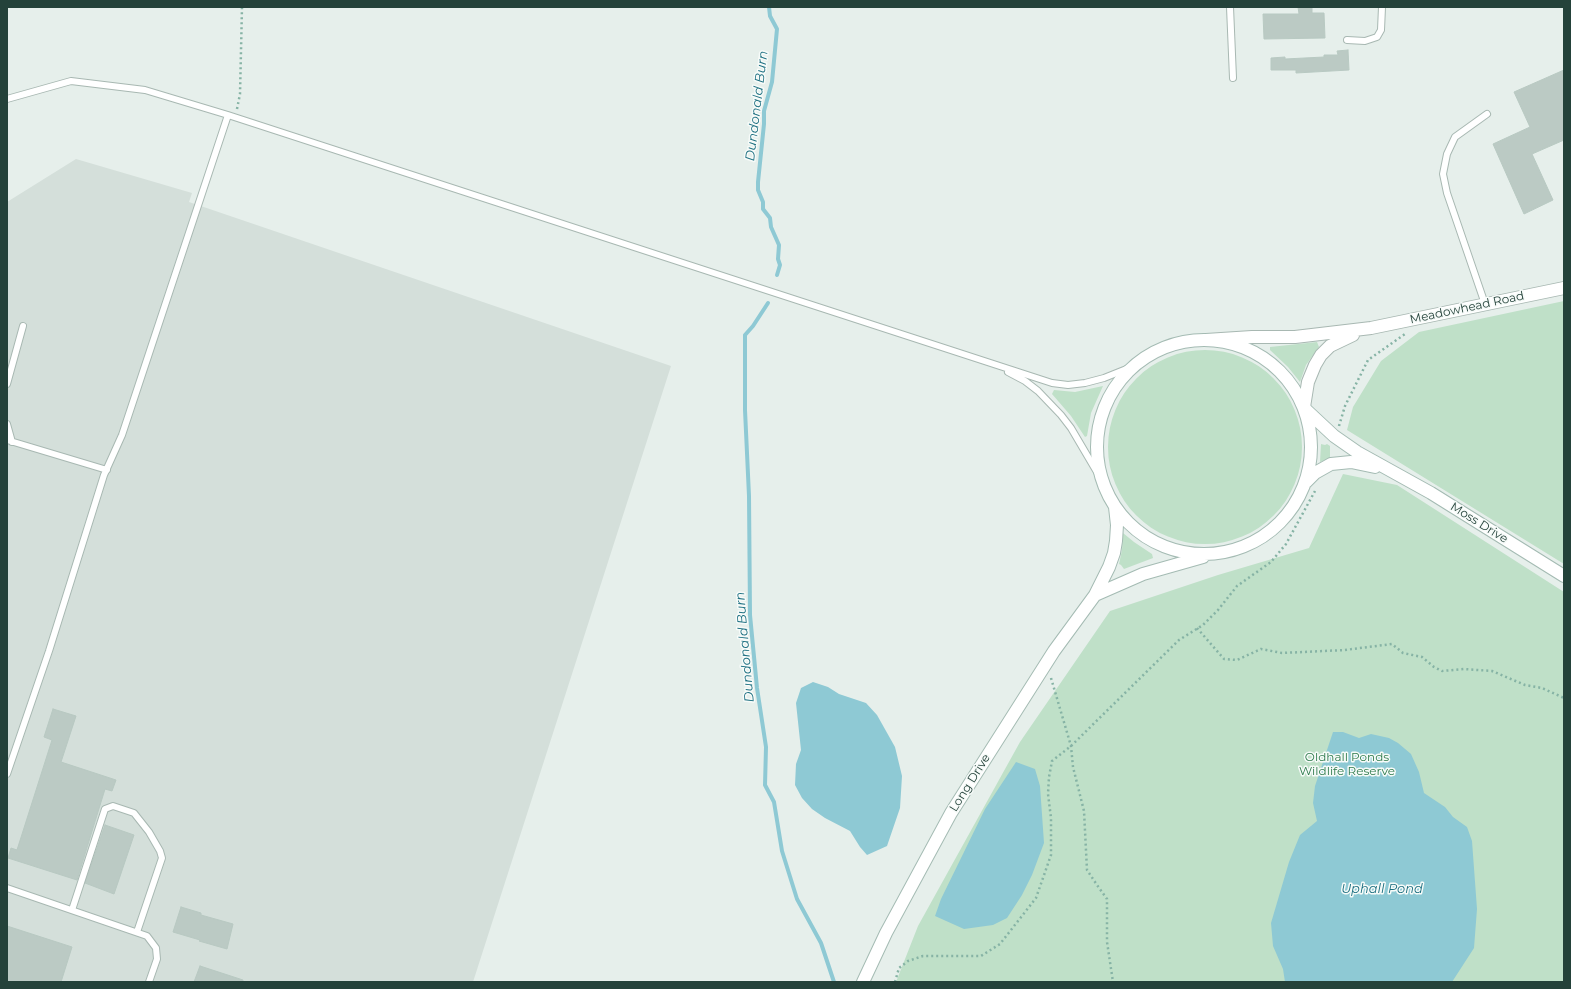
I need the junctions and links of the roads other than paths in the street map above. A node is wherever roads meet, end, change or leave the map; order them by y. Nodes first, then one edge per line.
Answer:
1 (1230, 7) edge
2 (1382, 7) edge
3 (1347, 40) dead end
4 (1233, 78) dead end
5 (7, 99) edge
6 (1487, 114) dead end
7 (228, 115) junction
8 (1564, 288) edge
9 (1485, 304) junction
10 (23, 326) dead end
11 (1371, 328) junction
12 (1206, 340) junction
13 (992, 364) junction
14 (1134, 366) junction
15 (7, 384) edge
16 (1304, 407) junction
17 (7, 424) edge
18 (10, 441) edge
19 (106, 470) junction
20 (1393, 472) junction
21 (1305, 483) junction
22 (1104, 484) junction
23 (1115, 507) junction
24 (1212, 554) junction
25 (1564, 576) edge
26 (1095, 595) junction
27 (7, 774) edge
28 (7, 888) edge
29 (72, 910) junction
30 (137, 932) junction
31 (149, 982) edge
32 (863, 982) edge

1 - 4 lane
2 - 3 lane
5 - 7 lane
6 - 9 lane
7 - 13 lane
7 - 19 lane
8 - 9 main road, Meadowhead Road
9 - 11 main road, Meadowhead Road
10 - 15 lane
11 - 12 main road, Meadowhead Road
11 - 16 main road, Meadowhead Road
12 - 14 main road
12 - 16 main road
13 - 14 lane
13 - 22 lane
14 - 22 main road
16 - 20 main road, Moss Drive
16 - 21 main road
17 - 18 lane
18 - 19 lane
19 - 27 lane
20 - 21 main road, Moss Drive
20 - 25 main road, Moss Drive
21 - 24 main road
22 - 23 main road
23 - 24 main road
23 - 26 main road, Long Drive
24 - 26 main road
26 - 32 main road, Long Drive
28 - 29 lane
29 - 30 lane
29 - 30 lane
30 - 31 lane

